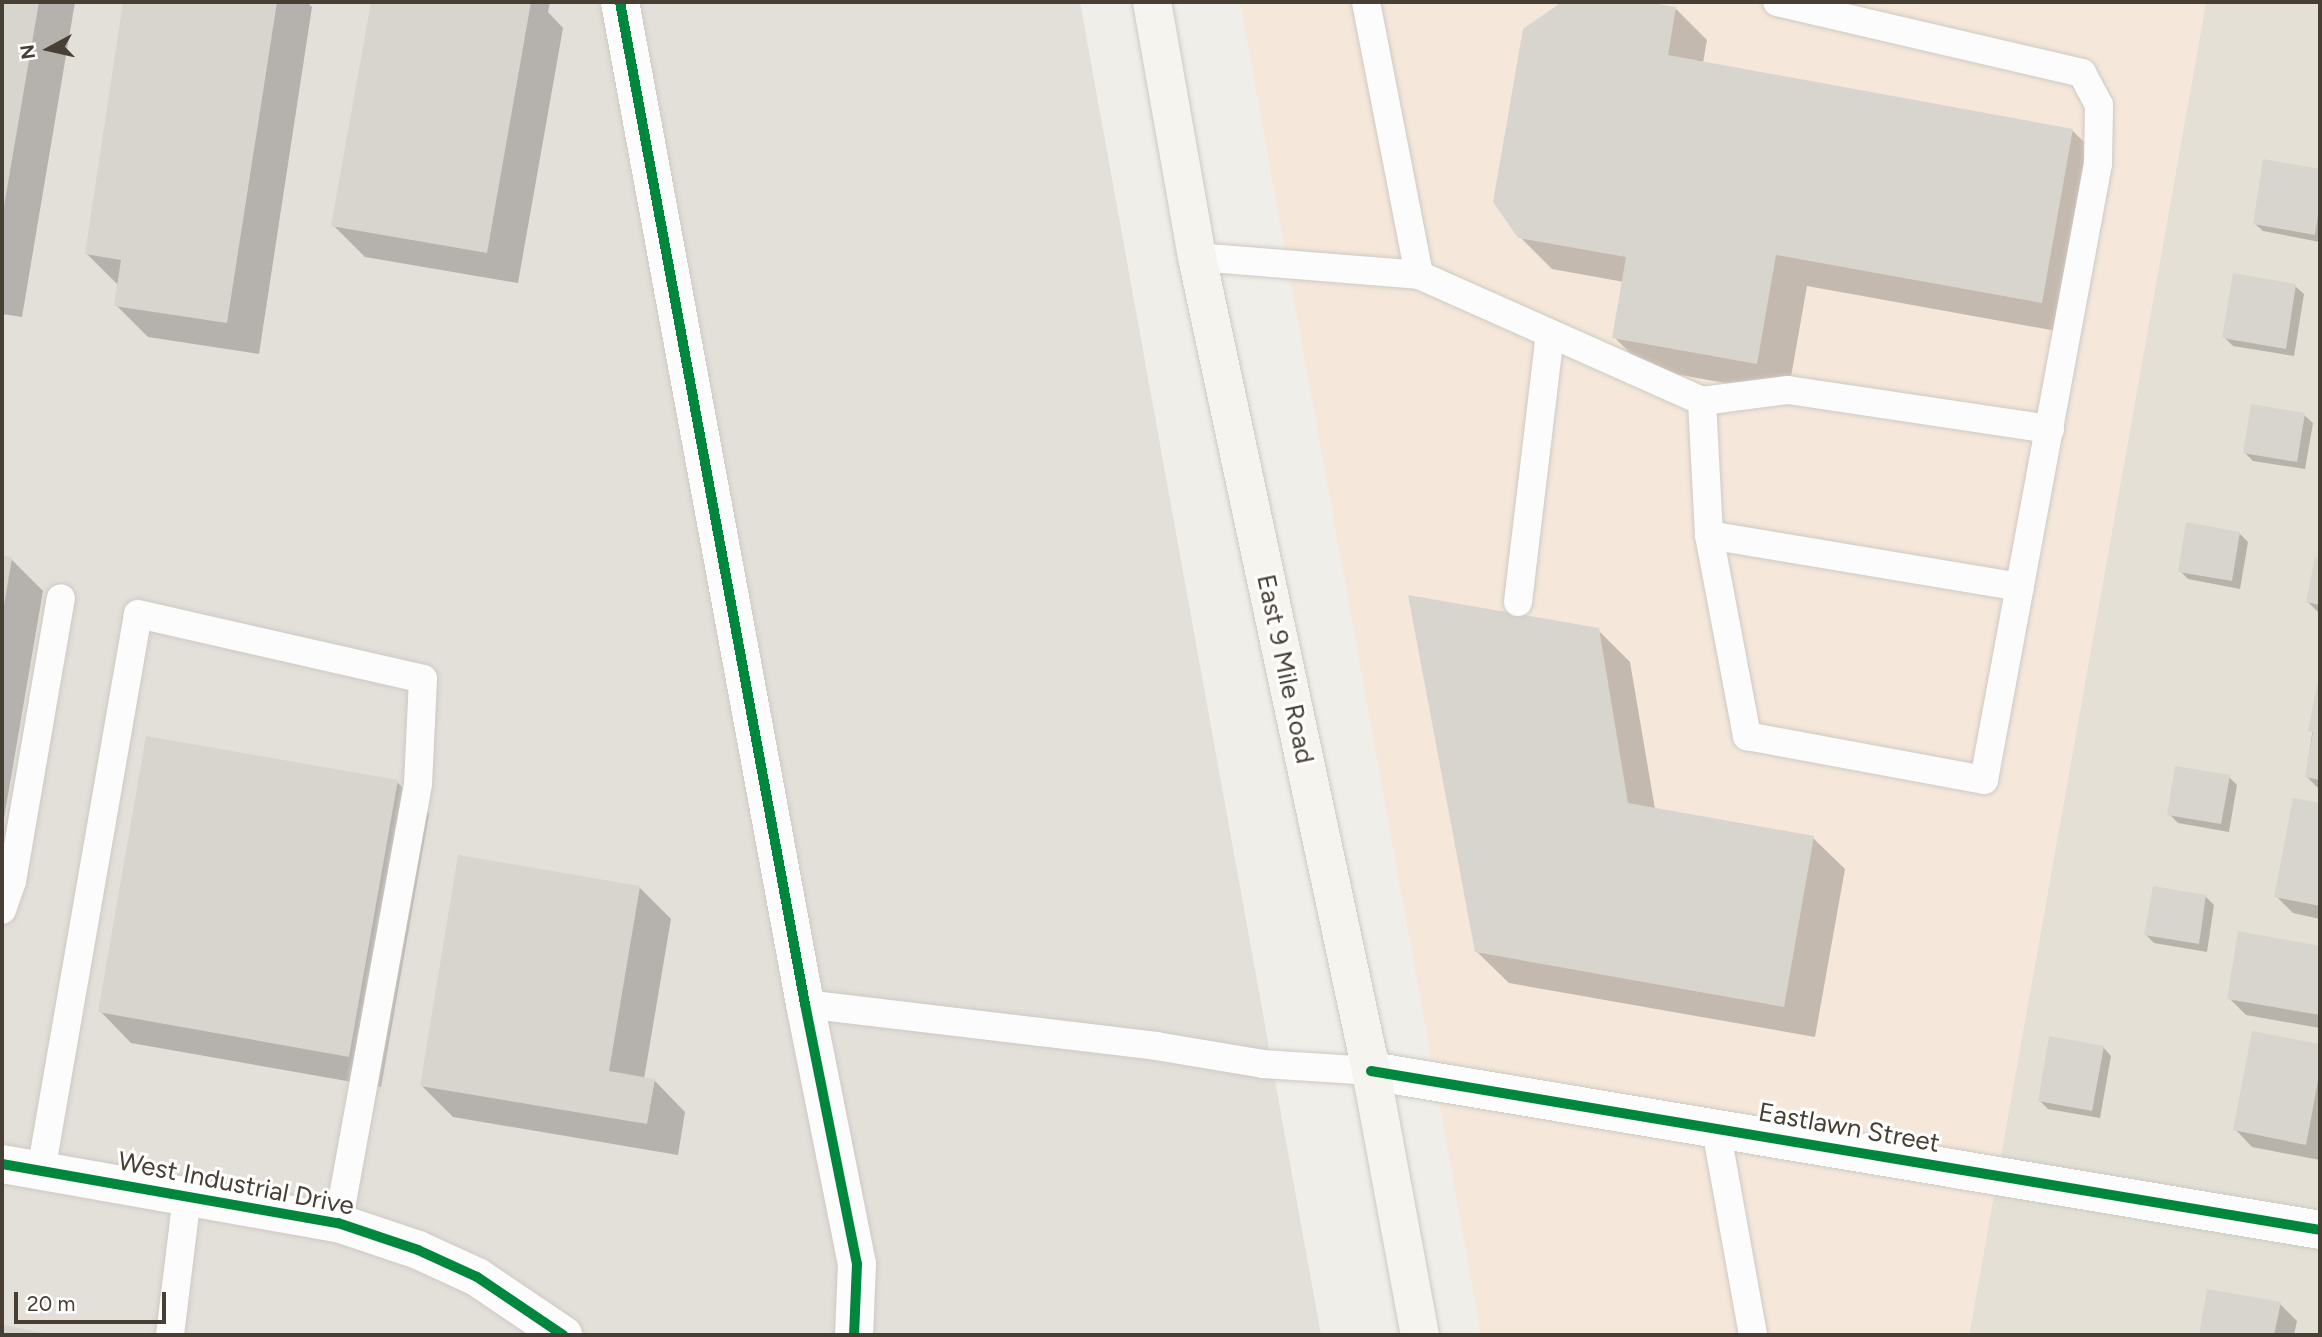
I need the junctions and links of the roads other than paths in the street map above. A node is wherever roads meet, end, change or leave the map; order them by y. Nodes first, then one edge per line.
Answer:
1 (620, 2) edge
2 (1152, 2) edge
3 (1366, 2) edge
4 (1777, 2) edge
5 (1197, 257) junction
6 (1419, 275) junction
7 (1550, 335) junction
8 (1702, 401) junction
9 (2050, 429) junction
10 (1709, 535) junction
11 (2021, 587) junction
12 (61, 598) dead end
13 (1518, 602) dead end
14 (2, 910) edge
15 (805, 1004) junction
16 (1371, 1071) junction
17 (1716, 1129) junction
18 (2, 1164) edge
19 (41, 1171) junction
20 (187, 1197) junction
21 (338, 1223) junction
22 (2320, 1230) edge
23 (170, 1335) edge
24 (563, 1335) edge
25 (854, 1335) edge
26 (1420, 1335) edge
27 (1753, 1335) edge

1 - 15 street
2 - 5 main road, East 9 Mile Road
3 - 6 lane
4 - 9 lane
5 - 6 lane
5 - 16 main road, East 9 Mile Road
6 - 7 lane
7 - 8 lane
7 - 13 lane
8 - 9 lane
8 - 10 lane
9 - 11 lane
10 - 11 lane
10 - 11 lane
12 - 14 lane
15 - 16 lane
15 - 25 street
16 - 17 street, Eastlawn Street
16 - 26 main road, East 9 Mile Road
17 - 22 street, Eastlawn Street
17 - 27 lane
18 - 19 street, West Industrial Drive
19 - 20 street, West Industrial Drive
19 - 21 lane
20 - 21 street, West Industrial Drive
20 - 23 lane
21 - 24 street, West Industrial Drive

